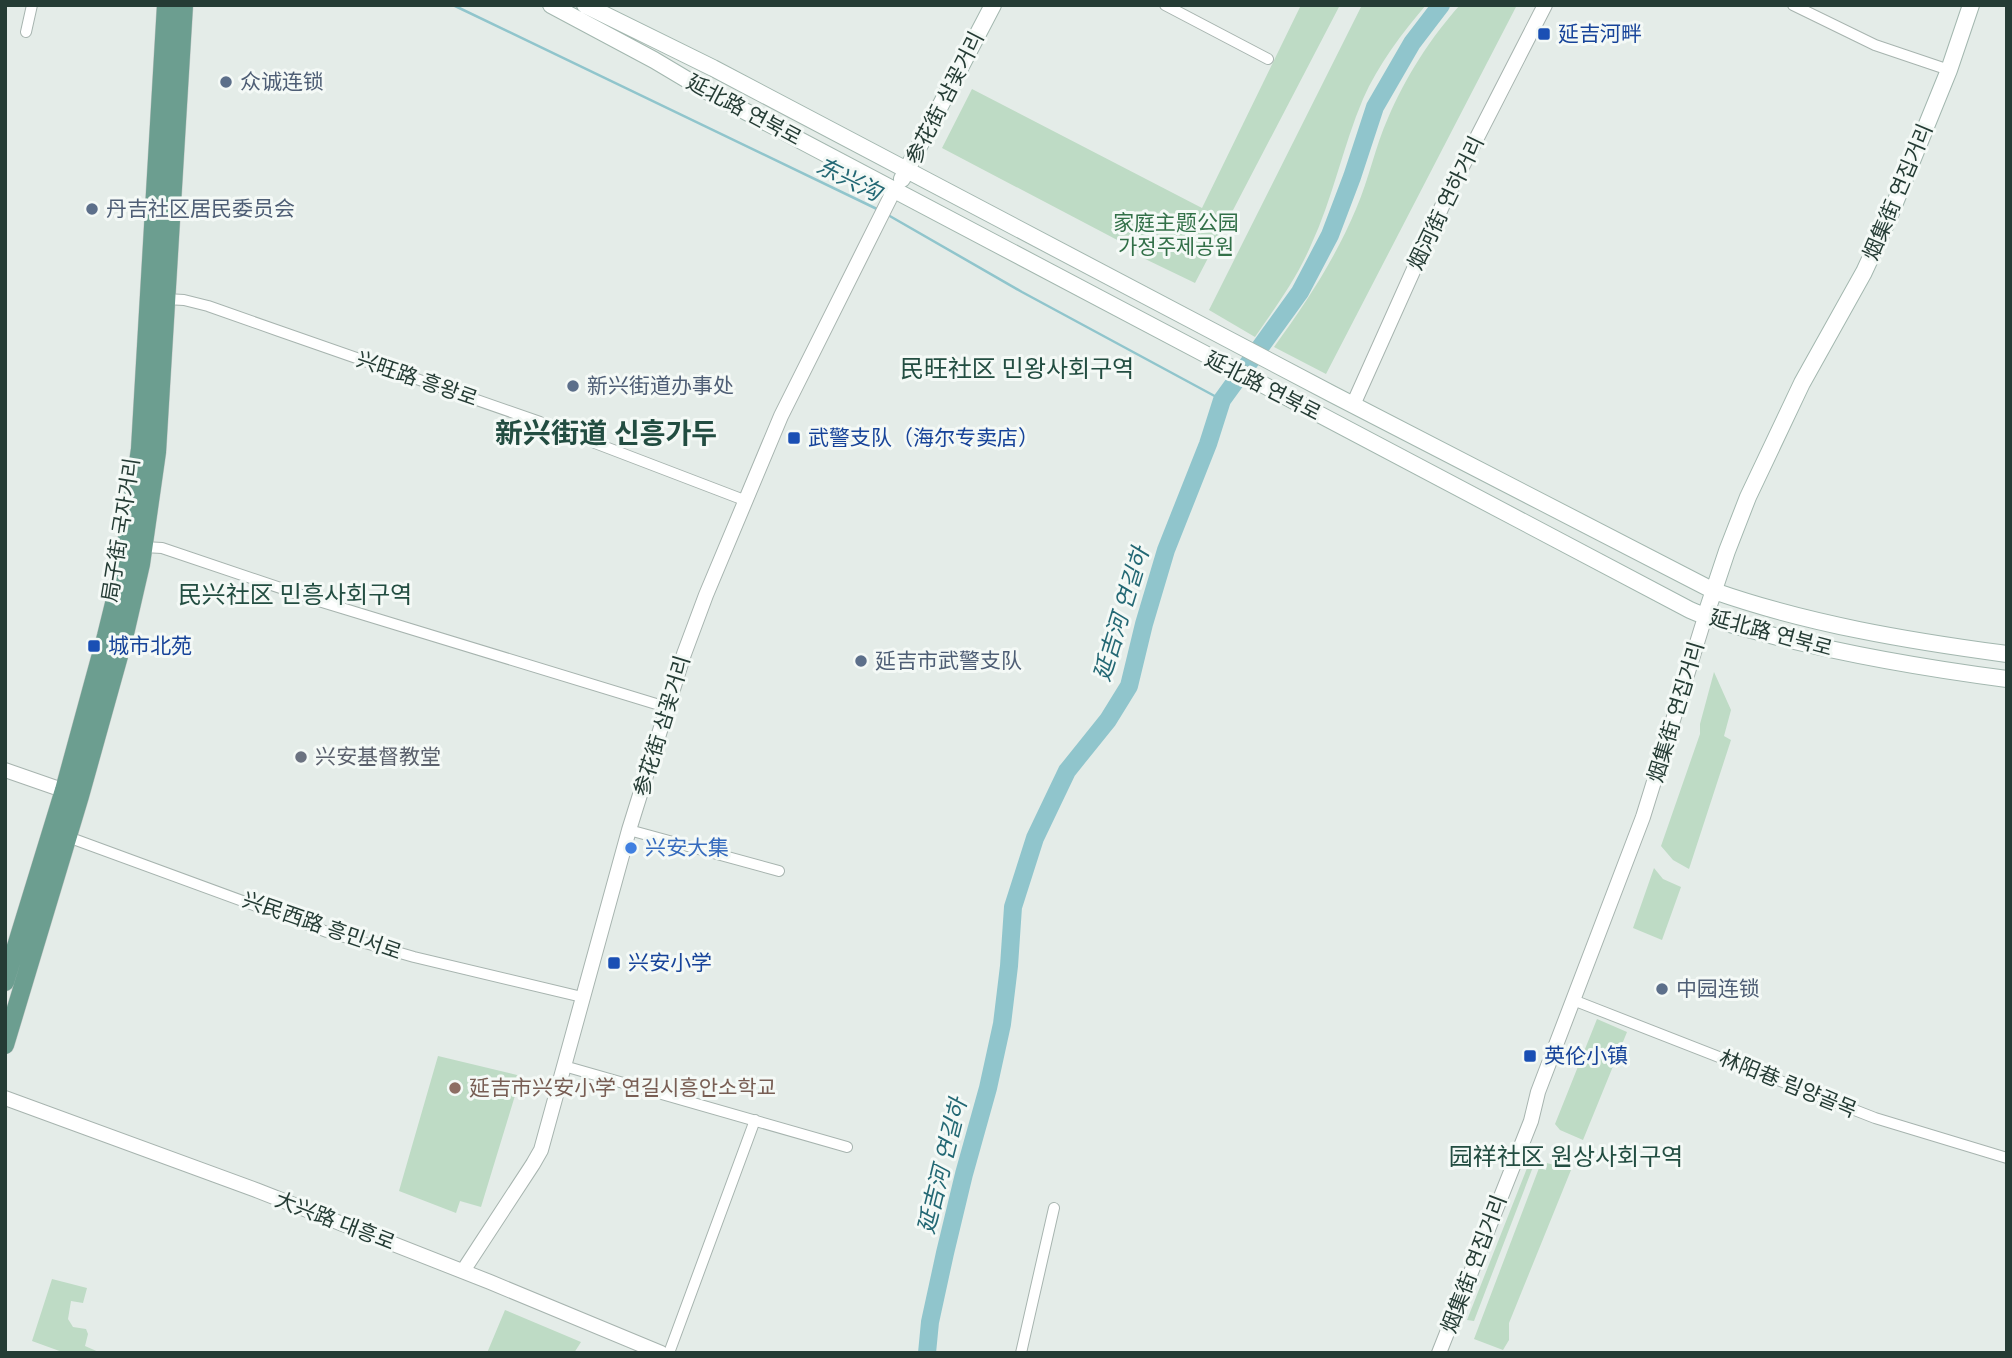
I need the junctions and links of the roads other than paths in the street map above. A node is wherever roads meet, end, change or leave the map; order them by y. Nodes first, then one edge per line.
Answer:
1 (32, 5) edge
2 (166, 5) edge
3 (184, 5) edge
4 (551, 5) edge
5 (585, 5) edge
6 (982, 5) edge
7 (993, 5) edge
8 (1165, 5) edge
9 (1545, 5) edge
10 (1793, 5) edge
11 (1971, 5) edge
12 (26, 32) dead end
13 (1268, 59) dead end
14 (1949, 70) junction
15 (904, 169) junction
16 (894, 190) junction
17 (166, 299) junction
18 (1353, 405) junction
19 (744, 500) junction
20 (144, 547) junction
21 (1714, 591) junction
22 (1705, 617) junction
23 (2007, 654) edge
24 (2007, 679) edge
25 (666, 707) junction
26 (5, 771) edge
27 (72, 793) junction
28 (629, 830) junction
29 (68, 837) junction
30 (779, 871) dead end
31 (5, 982) edge
32 (582, 997) junction
33 (1573, 999) junction
34 (5, 1045) edge
35 (564, 1066) junction
36 (5, 1098) edge
37 (755, 1120) junction
38 (848, 1147) dead end
39 (2007, 1158) edge
40 (1054, 1208) dead end
41 (463, 1271) junction
42 (661, 1353) edge
43 (668, 1353) edge
44 (1021, 1353) edge
45 (1439, 1353) edge

1 - 12 street
2 - 27 main road, 局子街 국자거리
3 - 17 main road, 局子街 국자거리
4 - 16 main road, 延北路 연북로
5 - 15 main road, 延北路 연북로
6 - 15 main road, 参花街 삼꽃거리
7 - 15 main road, 参花街 삼꽃거리
8 - 13 street
9 - 18 street, 烟河街 연하거리
10 - 14 street
11 - 14 main road, 烟集街 연집거리
14 - 21 main road, 烟集街 연집거리
15 - 16 main road, 参花街 삼꽃거리
15 - 18 main road, 延北路 연북로
16 - 19 street, 参花街 삼꽃거리
16 - 22 main road, 延北路 연북로
17 - 19 street, 兴旺路 흥왕로
17 - 20 main road, 局子街 국자거리
18 - 21 main road, 延北路 연북로
19 - 25 street, 参花街 삼꽃거리
20 - 25 street
20 - 27 main road, 局子街 국자거리
21 - 22 main road, 烟集街 연집거리
21 - 23 main road, 延北路 연북로
22 - 24 main road, 延北路 연북로
22 - 33 street, 烟集街 연집거리
25 - 28 street, 参花街 삼꽃거리
26 - 27 street
27 - 29 main road, 局子街 국자거리
27 - 31 main road, 局子街 국자거리
28 - 30 street
28 - 32 street, 参花街 삼꽃거리
29 - 32 street, 兴民西路 흥민서로
29 - 34 main road, 局子街 국자거리
32 - 35 street, 参花街 삼꽃거리
33 - 39 street, 林阳巷 림양골목
33 - 45 street, 烟集街 연집거리
35 - 37 street
35 - 41 street, 参花街 삼꽃거리
36 - 41 street, 大兴路 대흥로
37 - 38 street
37 - 43 street
40 - 44 street
41 - 42 street, 大兴路 대흥로

